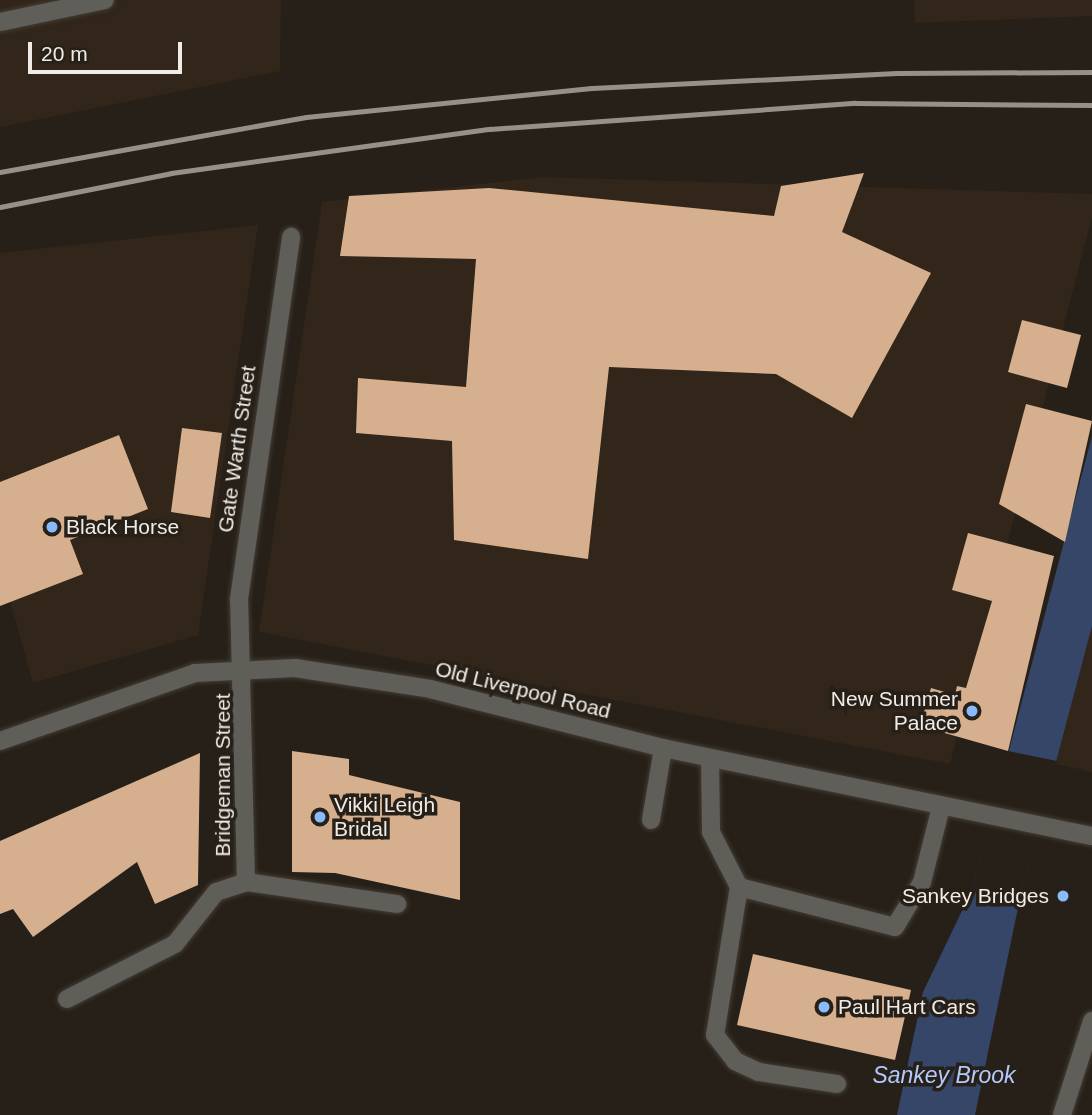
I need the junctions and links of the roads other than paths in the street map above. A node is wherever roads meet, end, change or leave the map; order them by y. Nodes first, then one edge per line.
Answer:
1 (105, 0) edge
2 (0, 22) edge
3 (291, 237) dead end
4 (244, 667) junction
5 (0, 741) edge
6 (663, 748) junction
7 (710, 758) junction
8 (941, 807) junction
9 (651, 820) dead end
10 (1092, 836) edge
11 (246, 882) junction
12 (738, 887) junction
13 (397, 904) dead end
14 (67, 999) dead end
15 (1092, 1021) edge
16 (837, 1084) dead end
17 (1062, 1115) edge

1 - 2 street
3 - 4 street, Gate Warth Street
4 - 5 street, Old Liverpool Road
4 - 6 street, Old Liverpool Road
4 - 11 street, Bridgeman Street
6 - 7 street, Old Liverpool Road
6 - 9 street
7 - 8 street, Old Liverpool Road
7 - 12 street
8 - 10 street, Old Liverpool Road
8 - 12 street
11 - 13 street
11 - 14 street
12 - 16 street
15 - 17 street

